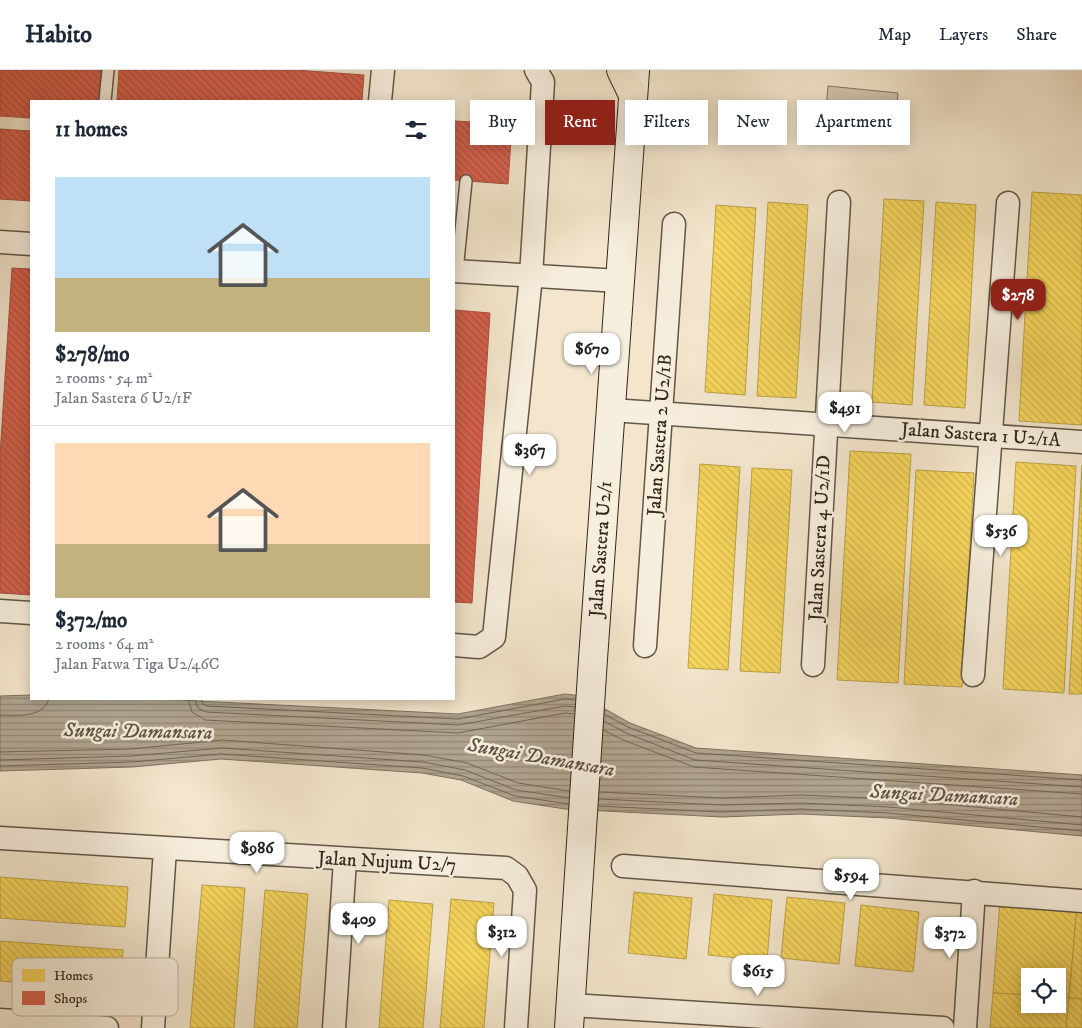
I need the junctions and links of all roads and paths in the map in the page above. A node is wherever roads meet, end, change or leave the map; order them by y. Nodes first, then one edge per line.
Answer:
1 (108, 70) edge
2 (383, 70) edge
3 (536, 70) edge
4 (621, 70) edge
5 (644, 70) edge
6 (634, 82) edge
7 (105, 100) edge
8 (380, 100) edge
9 (542, 120) junction
10 (535, 123) edge
11 (466, 181) dead end
12 (839, 202) dead end
13 (1008, 203) dead end
14 (674, 224) dead end
15 (0, 242) edge
16 (30, 244) edge
17 (455, 271) edge
18 (531, 276) junction
19 (619, 282) junction
20 (611, 410) junction
21 (662, 413) junction
22 (827, 425) junction
23 (991, 436) junction
24 (1082, 442) edge
25 (0, 611) edge
26 (30, 613) edge
27 (455, 646) edge
28 (646, 646) dead end
29 (813, 665) dead end
30 (973, 674) dead end
31 (0, 838) edge
32 (165, 849) junction
33 (346, 860) junction
34 (624, 866) dead end
35 (974, 891) junction
36 (1082, 901) edge
37 (158, 958) edge
38 (570, 1016) edge
39 (0, 1020) edge
40 (107, 1028) edge
41 (334, 1028) edge
42 (516, 1028) edge
43 (943, 1028) edge
44 (965, 1028) edge

1 - 7 lane
2 - 8 street
3 - 9 street
4 - 6 main road
5 - 6 main road
6 - 19 street, Jalan Sastera U2/1
9 - 10 lane
9 - 18 street
11 - 17 lane
12 - 22 street, Jalan Sastera 4 U2/1D
13 - 23 street
14 - 21 street, Jalan Sastera 2 U2/1B
15 - 16 street
17 - 18 street
18 - 19 street
18 - 27 street
19 - 20 street, Jalan Sastera U2/1
20 - 21 street, Jalan Sastera 1 U2/1A
20 - 38 street, Jalan Sastera U2/1
21 - 22 street, Jalan Sastera 1 U2/1A
21 - 28 street, Jalan Sastera 2 U2/1B
22 - 23 street, Jalan Sastera 1 U2/1A
22 - 29 street, Jalan Sastera 4 U2/1D
23 - 24 street, Jalan Sastera 1 U2/1A
23 - 30 street
25 - 26 street
31 - 32 street, Jalan Nujum U2/7
32 - 33 street, Jalan Nujum U2/7
32 - 37 street
33 - 41 street
33 - 42 street, Jalan Nujum U2/7
34 - 35 street
35 - 36 street
35 - 44 street
38 - 43 street
39 - 40 street

